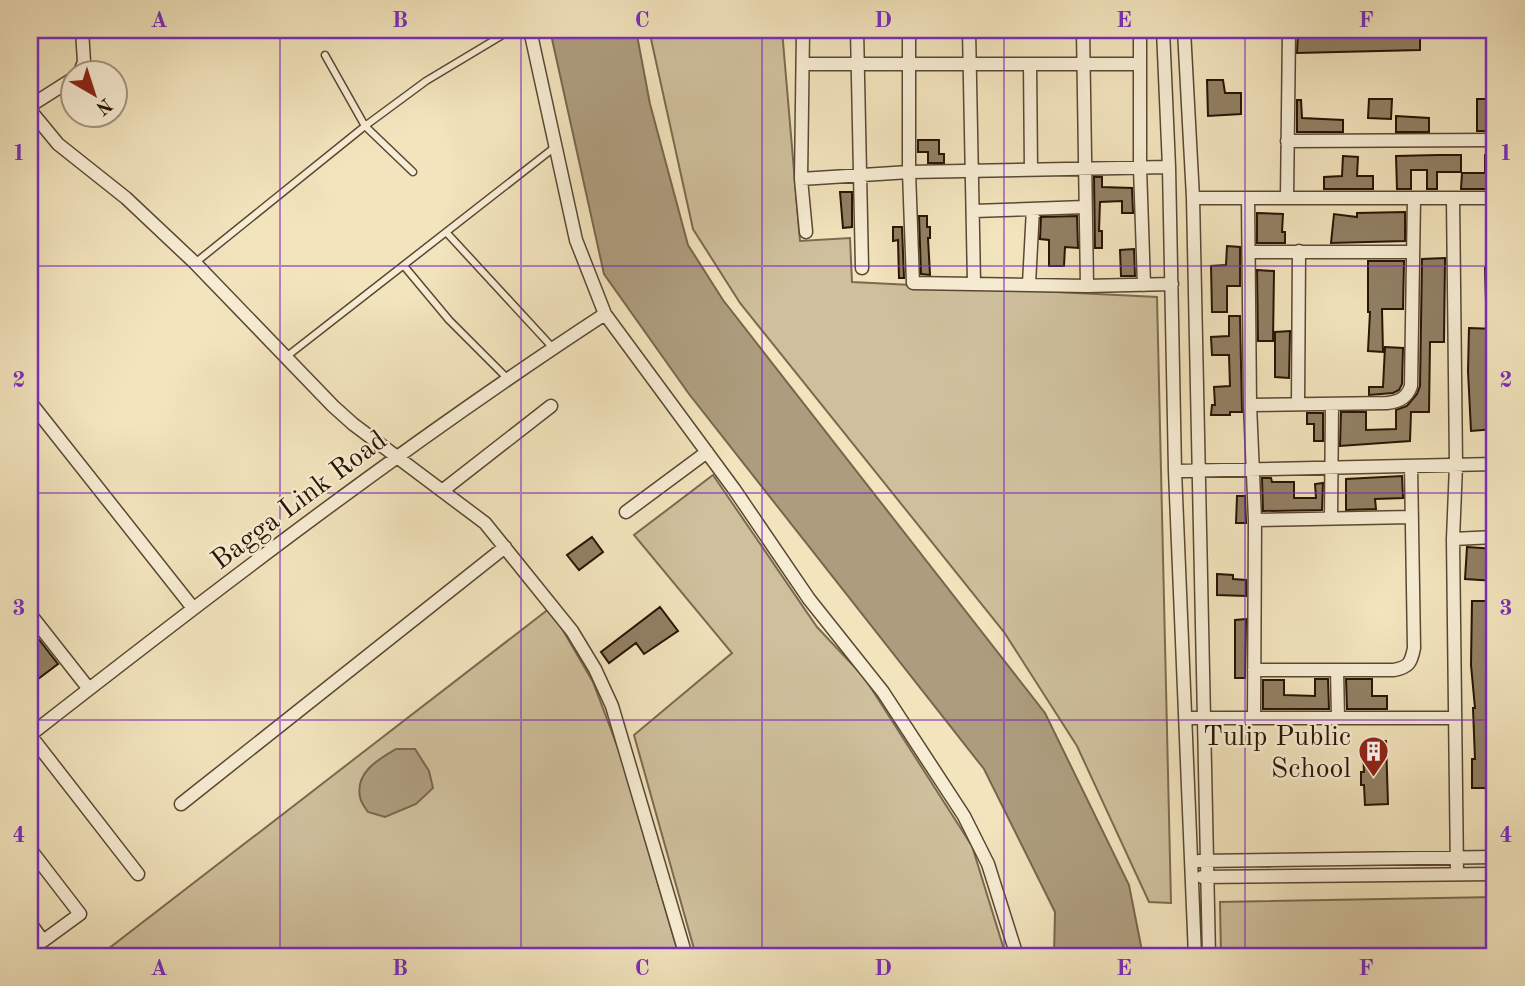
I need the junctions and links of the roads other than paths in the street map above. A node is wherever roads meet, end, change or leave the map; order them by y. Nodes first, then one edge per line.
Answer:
1 (82, 30) edge
2 (511, 30) edge
3 (530, 30) edge
4 (803, 30) edge
5 (857, 30) edge
6 (909, 30) edge
7 (969, 30) edge
8 (1083, 30) edge
9 (1140, 30) edge
10 (1163, 30) edge
11 (1184, 30) edge
12 (1289, 30) edge
13 (325, 55) dead end
14 (84, 60) edge
15 (909, 63) junction
16 (970, 63) junction
17 (804, 64) junction
18 (858, 64) junction
19 (1030, 64) junction
20 (1084, 64) junction
21 (1140, 64) junction
22 (60, 88) edge
23 (30, 108) edge
24 (365, 126) junction
25 (1495, 140) edge
26 (1287, 141) junction
27 (555, 147) junction
28 (1140, 167) junction
29 (1169, 167) junction
30 (1031, 170) junction
31 (1085, 170) junction
32 (414, 172) dead end
33 (909, 172) junction
34 (973, 172) junction
35 (860, 174) junction
36 (801, 179) junction
37 (1193, 198) junction
38 (1248, 198) junction
39 (1287, 198) junction
40 (1414, 198) junction
41 (1453, 198) junction
42 (1495, 198) edge
43 (1085, 207) junction
44 (1033, 209) junction
45 (974, 211) junction
46 (446, 232) junction
47 (806, 232) dead end
48 (1299, 251) junction
49 (1249, 252) junction
50 (1413, 252) junction
51 (195, 263) junction
52 (404, 266) junction
53 (862, 268) dead end
54 (974, 283) junction
55 (1029, 284) junction
56 (1172, 284) junction
57 (1144, 285) junction
58 (1087, 286) junction
59 (605, 314) junction
60 (553, 348) junction
61 (285, 358) junction
62 (507, 378) junction
63 (30, 402) edge
64 (1298, 404) junction
65 (1332, 404) junction
66 (1250, 405) junction
67 (551, 406) dead end
68 (707, 452) junction
69 (397, 456) junction
70 (1495, 464) edge
71 (1456, 465) junction
72 (1331, 467) junction
73 (1411, 467) junction
74 (1252, 468) junction
75 (1199, 470) junction
76 (1175, 471) junction
77 (442, 491) junction
78 (626, 512) dead end
79 (1412, 517) junction
80 (1331, 519) junction
81 (1255, 520) junction
82 (1495, 537) edge
83 (1453, 539) junction
84 (505, 547) junction
85 (193, 608) junction
86 (30, 614) edge
87 (1254, 670) junction
88 (1337, 670) junction
89 (89, 689) junction
90 (1185, 718) junction
91 (1205, 718) junction
92 (1254, 718) junction
93 (1338, 718) junction
94 (1455, 718) junction
95 (30, 735) edge
96 (181, 804) dead end
97 (30, 849) edge
98 (1495, 857) edge
99 (1457, 858) junction
100 (1206, 861) junction
101 (1191, 862) junction
102 (138, 874) dead end
103 (1457, 874) junction
104 (1495, 874) edge
105 (1209, 877) junction
106 (1192, 878) junction
107 (30, 923) edge
108 (43, 941) junction
109 (30, 945) edge
110 (686, 956) edge
111 (1017, 956) edge
112 (1195, 956) edge
113 (1209, 956) edge

1 - 14 street
2 - 24 lane
3 - 27 street
4 - 17 street
5 - 18 street
6 - 15 street
7 - 16 street
8 - 20 street
9 - 21 street
10 - 29 street
11 - 37 street
12 - 26 street
13 - 24 lane
15 - 16 street
15 - 18 street
15 - 33 street
16 - 19 street
16 - 34 street
17 - 18 street
17 - 36 street
18 - 35 street
19 - 20 street
19 - 30 street
20 - 21 street
20 - 31 street
21 - 28 street
22 - 23 street
23 - 51 street
24 - 32 lane
24 - 51 lane
25 - 26 street
26 - 39 street
27 - 46 lane
27 - 59 street
28 - 29 street
28 - 31 street
28 - 57 street
29 - 56 street
30 - 31 street
30 - 34 street
31 - 43 street
33 - 34 street
33 - 35 street
33 - 54 street
34 - 45 street
35 - 36 street
35 - 53 street
36 - 47 street
37 - 38 street
37 - 75 street
38 - 39 street
38 - 49 street
39 - 40 street
40 - 41 street
40 - 50 street
41 - 42 street
41 - 71 street
43 - 44 street
43 - 58 street
44 - 45 street
44 - 55 street
45 - 54 street
46 - 52 lane
46 - 60 lane
48 - 49 street
48 - 50 street
48 - 64 street
49 - 66 street
50 - 65 street
51 - 61 street
52 - 61 lane
52 - 62 lane
54 - 55 street
55 - 58 street
56 - 57 street
56 - 76 street
57 - 58 street
59 - 60 street, Bagga Link Road
59 - 68 street
60 - 62 street, Bagga Link Road
61 - 69 street
62 - 69 street, Bagga Link Road
63 - 85 street
64 - 65 street
64 - 66 street
65 - 72 street
66 - 74 street
67 - 77 street
68 - 78 street
68 - 111 street
69 - 77 street
69 - 85 street, Bagga Link Road
70 - 71 street
71 - 73 street
71 - 83 street
72 - 73 street
72 - 74 street
72 - 80 street
73 - 79 street
74 - 75 street
74 - 81 street
75 - 76 street
75 - 91 street
76 - 90 street
77 - 84 street
79 - 80 street
79 - 88 street
80 - 81 street
81 - 87 street
82 - 83 street
83 - 94 street
84 - 96 street
84 - 110 street
85 - 89 street, Bagga Link Road
86 - 89 street
87 - 88 street
87 - 92 street
88 - 93 street
89 - 95 street, Bagga Link Road
90 - 91 street
90 - 101 street
91 - 92 street
91 - 100 street
92 - 93 street
93 - 94 street
94 - 99 street
95 - 102 street
97 - 108 street
98 - 99 street
99 - 100 street
99 - 103 street
100 - 101 street
100 - 105 street
101 - 106 street
103 - 104 street
103 - 105 street
105 - 106 street
105 - 113 street
106 - 112 street
107 - 108 street
108 - 109 street

